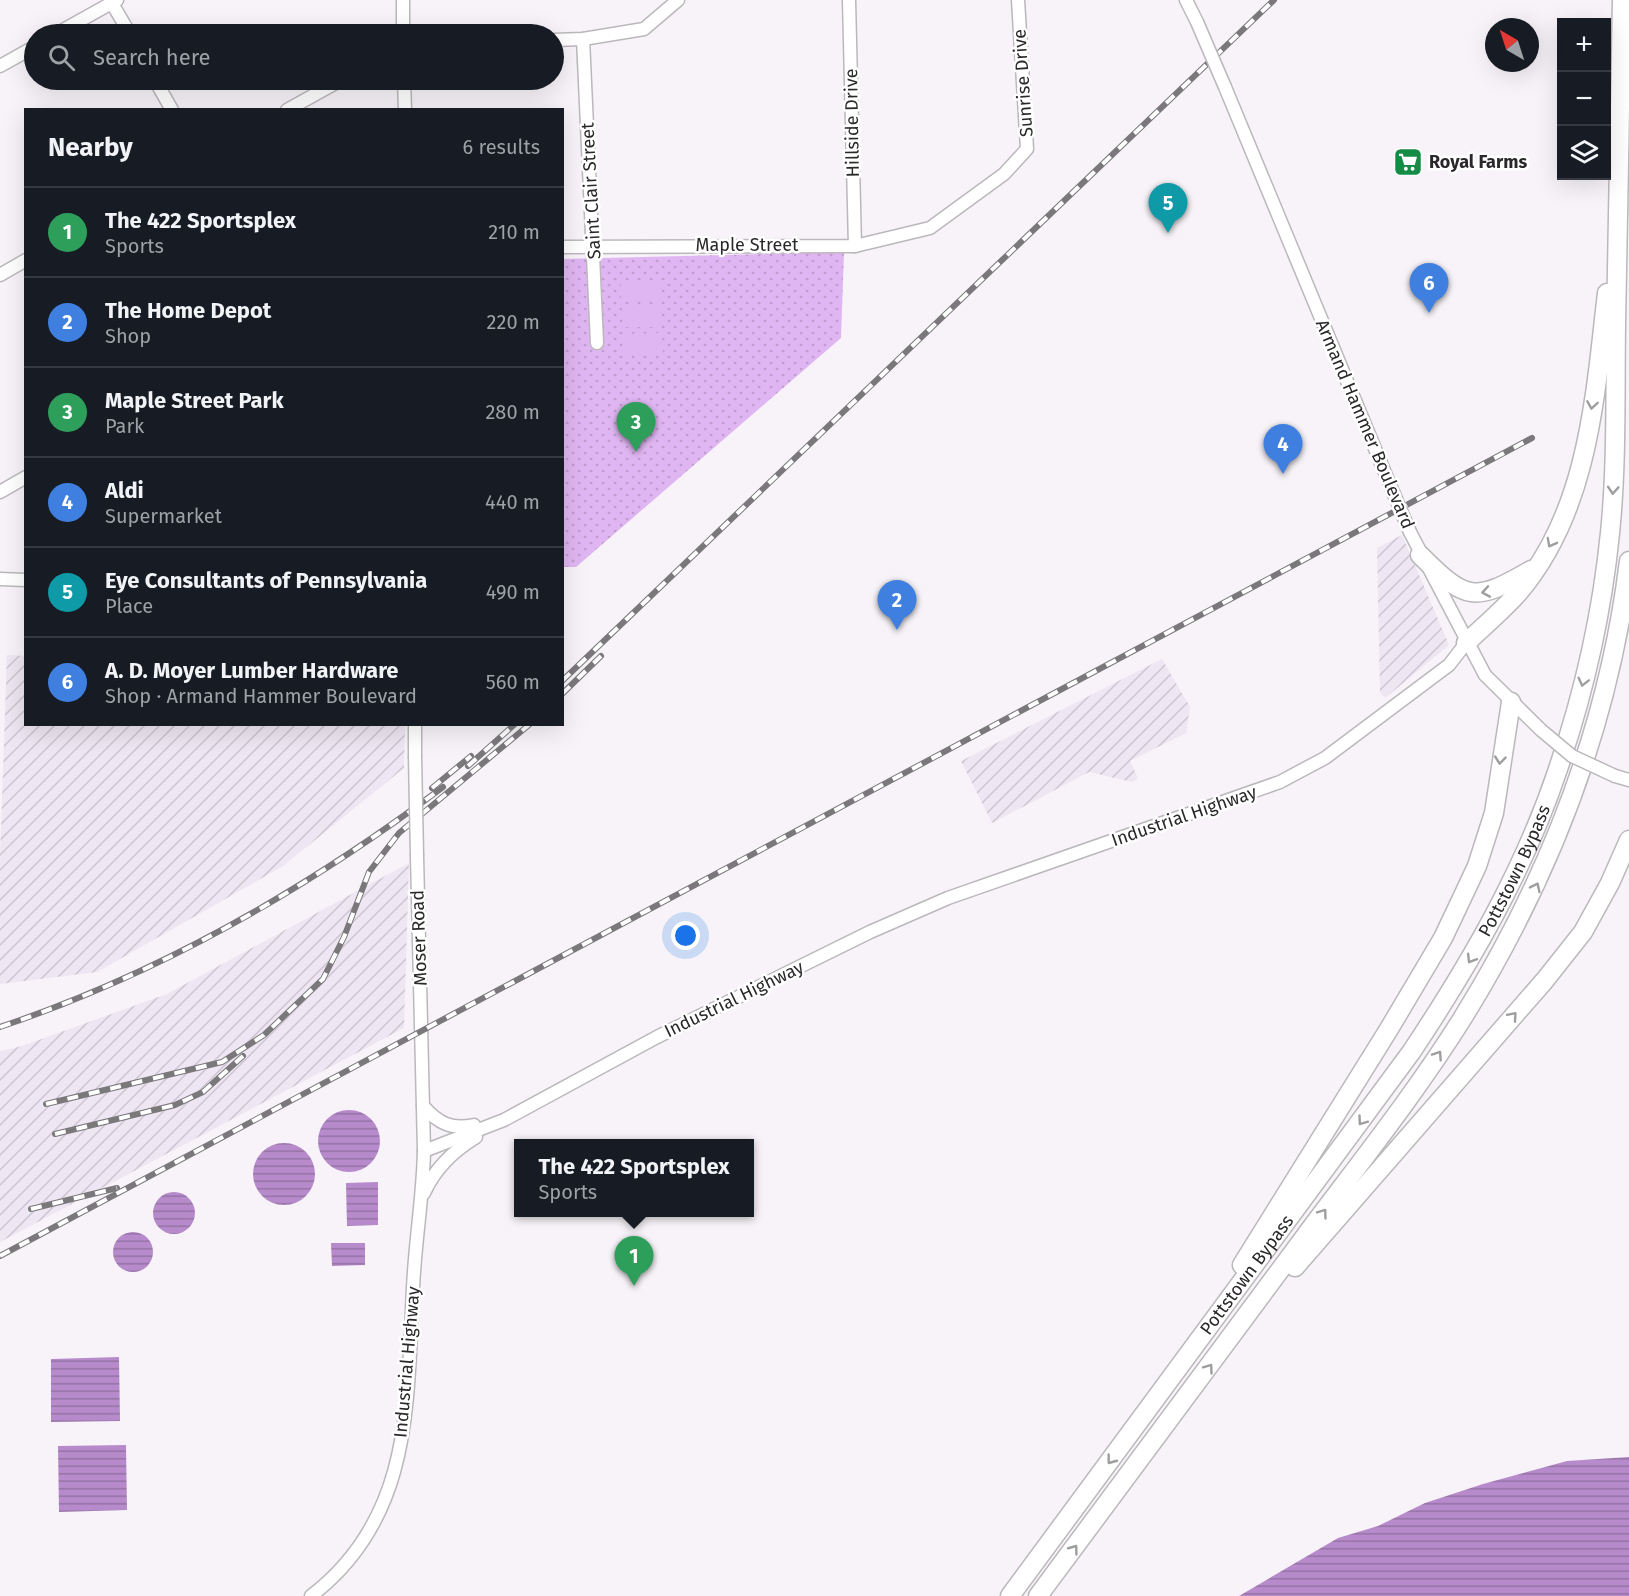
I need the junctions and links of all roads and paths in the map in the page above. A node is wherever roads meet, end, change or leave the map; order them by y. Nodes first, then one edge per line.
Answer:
1 (403, 0) edge
2 (678, 0) edge
3 (849, 0) edge
4 (1018, 0) edge
5 (1186, 0) edge
6 (1622, 0) edge
7 (113, 1) edge
8 (73, 24) edge
9 (125, 24) edge
10 (404, 24) edge
11 (583, 39) junction
12 (564, 40) edge
13 (24, 53) edge
14 (0, 66) edge
15 (161, 90) edge
16 (323, 90) edge
17 (404, 90) edge
18 (171, 108) edge
19 (291, 108) edge
20 (405, 108) edge
21 (1620, 178) junction
22 (930, 228) joint
23 (593, 245) junction
24 (855, 246) junction
25 (564, 247) edge
26 (24, 261) edge
27 (0, 275) edge
28 (597, 343) dead end
29 (24, 478) edge
30 (0, 492) edge
31 (1420, 555) junction
32 (1629, 561) edge
33 (1537, 566) junction
34 (0, 579) edge
35 (24, 580) edge
36 (1466, 643) junction
37 (1510, 702) junction
38 (415, 726) edge
39 (1629, 780) edge
40 (1629, 840) edge
41 (423, 1106) junction
42 (504, 1120) junction
43 (424, 1151) junction
44 (423, 1197) junction
45 (1238, 1328) junction
46 (1146, 1413) junction
47 (311, 1596) edge
48 (1010, 1596) edge
49 (1038, 1596) edge

1 - 10 street
2 - 11 street
3 - 24 street, Hillside Drive
4 - 22 street, Sunrise Drive
5 - 31 street, Armand Hammer Boulevard, bridge
6 - 21 highway, Pottstown Bypass
7 - 8 street
7 - 9 street
11 - 12 street
11 - 23 street, Saint Clair Street
13 - 14 street
15 - 18 street
16 - 19 street
17 - 20 street
21 -> 33 highway
21 -> 46 highway, Pottstown Bypass
22 - 24 street, Maple Street
23 - 24 street, Maple Street
23 - 25 street, Maple Street
23 - 28 street, Saint Clair Street
26 - 27 street
29 - 30 street
33 -> 31 highway
31 - 36 street, Armand Hammer Boulevard
45 -> 32 highway, Pottstown Bypass
33 - 36 highway
34 - 35 street
36 - 37 street, Armand Hammer Boulevard
36 - 42 street, Industrial Highway
37 - 39 street, Armand Hammer Boulevard, bridge
37 -> 46 highway
38 - 41 street, Moser Road, bridge
45 -> 40 highway
41 - 42 street
41 - 43 street, Moser Road
42 - 43 street, Industrial Highway
42 - 44 street
43 - 44 street, Industrial Highway
44 - 47 street, Industrial Highway
49 -> 45 highway, Pottstown Bypass
46 -> 48 highway, Pottstown Bypass

